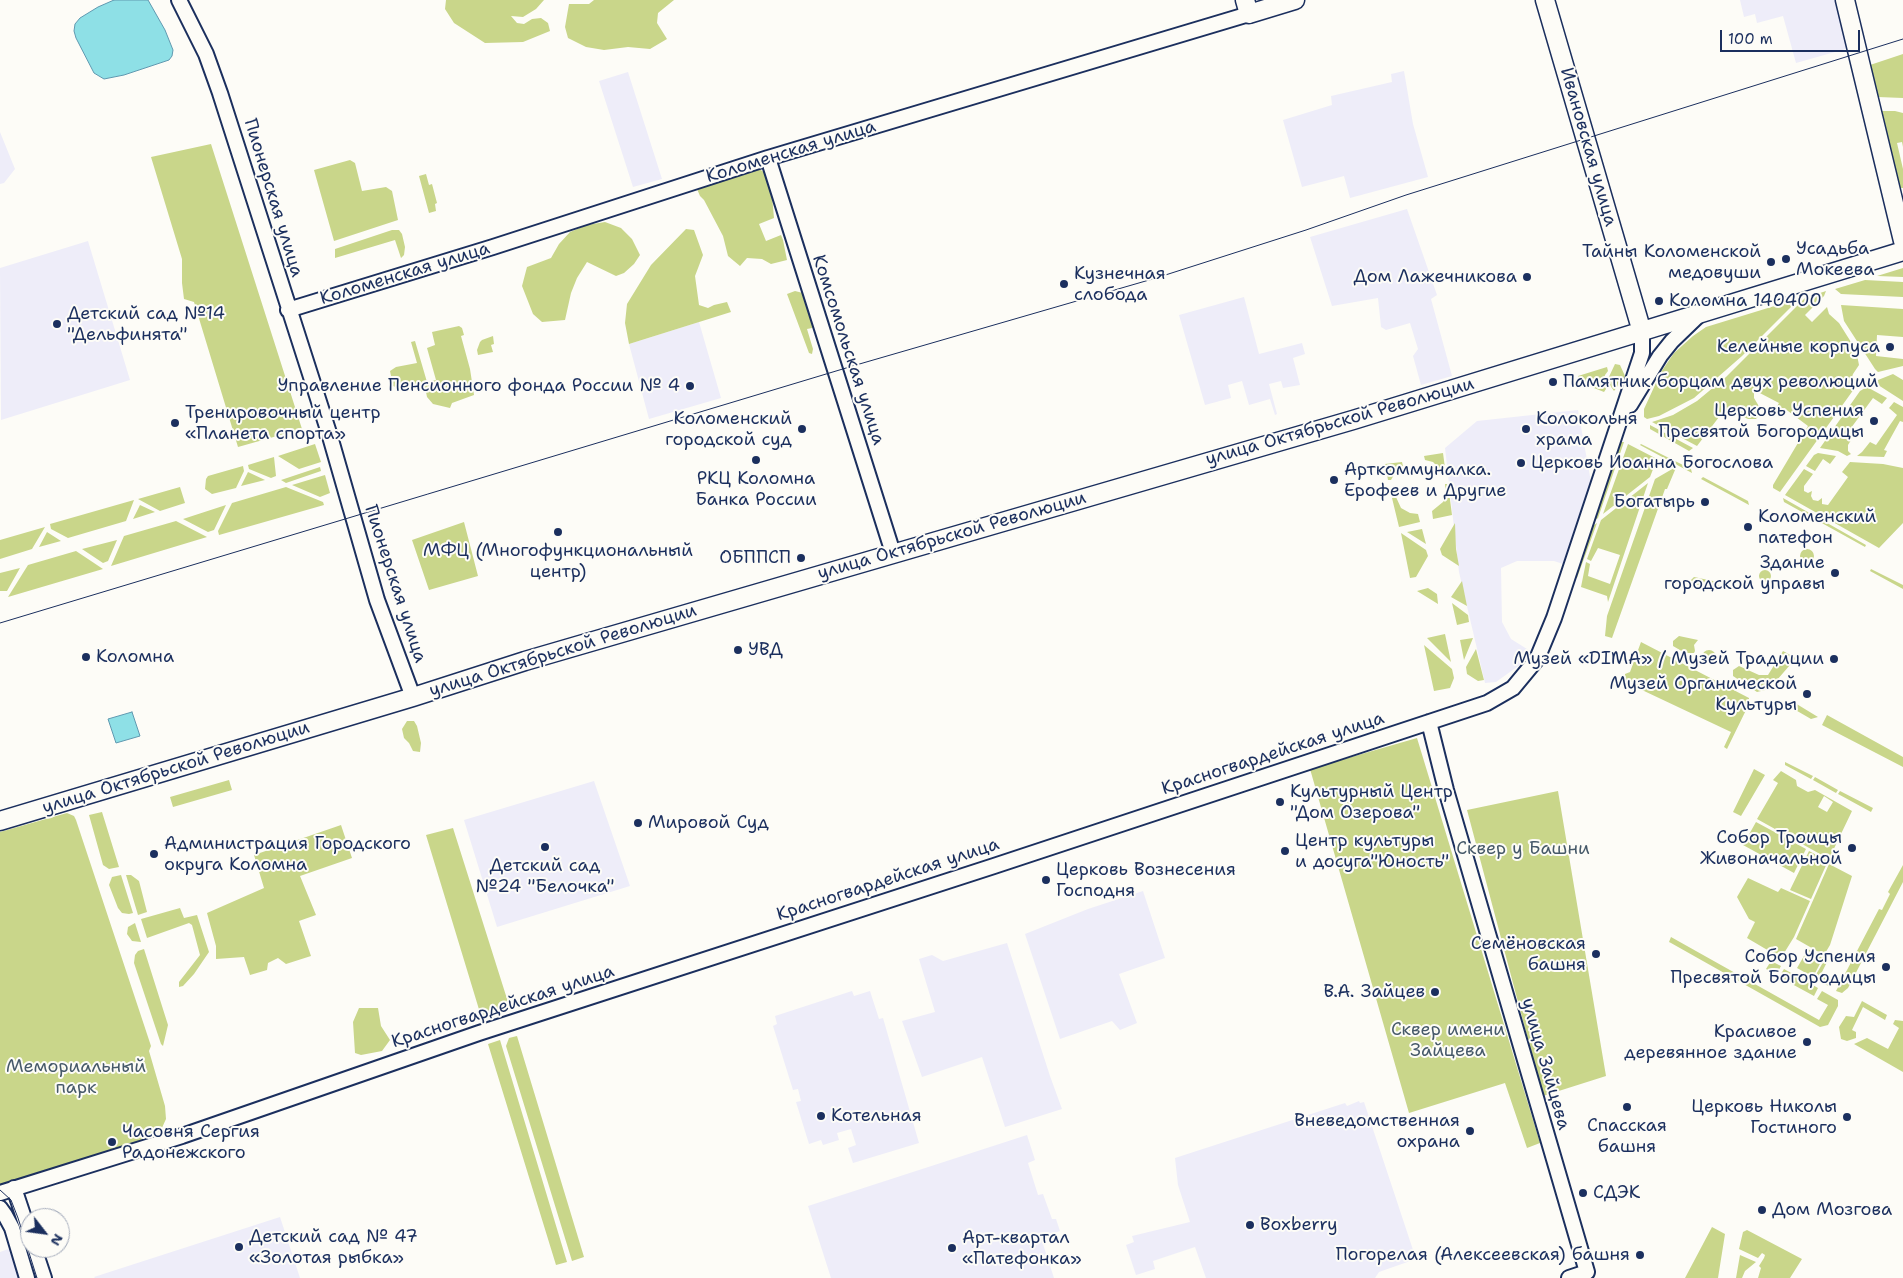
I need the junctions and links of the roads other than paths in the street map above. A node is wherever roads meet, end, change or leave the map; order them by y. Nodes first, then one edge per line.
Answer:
1 (179, 0) edge
2 (1295, 0) edge
3 (1545, 0) edge
4 (1846, 0) edge
5 (1247, 7) edge
6 (768, 158) junction
7 (1903, 240) edge
8 (1903, 251) edge
9 (288, 310) junction
10 (1700, 314) junction
11 (1642, 332) junction
12 (1619, 423) junction
13 (893, 553) junction
14 (413, 697) junction
15 (1429, 722) junction
16 (0, 821) edge
17 (14, 1188) junction
18 (0, 1193) edge
19 (0, 1208) edge
20 (21, 1208) edge
21 (37, 1258) edge
22 (27, 1278) edge
23 (44, 1278) edge
24 (1569, 1278) edge

1 - 9 street, Пионерская улица
2 - 5 main road, Коломенская улица
3 - 11 main road, Ивановская улица
4 - 7 main road
5 - 6 street, Коломенская улица
6 - 9 street, Коломенская улица
6 - 13 street, Комсомольская улица
8 - 10 main road, улица Октябрьской Революции
9 - 14 street, Пионерская улица
10 - 11 main road, улица Октябрьской Революции
10 - 12 street
11 - 12 street, Ивановская улица
11 - 13 main road, улица Октябрьской Революции
12 - 15 street, Красногвардейская улица
13 - 14 main road, улица Октябрьской Революции
14 - 16 main road, улица Октябрьской Революции
15 - 17 street, Красногвардейская улица
15 - 24 street, улица Зайцева
17 - 18 street, Красногвардейская улица
17 - 20 street
19 - 22 street
21 - 23 street

